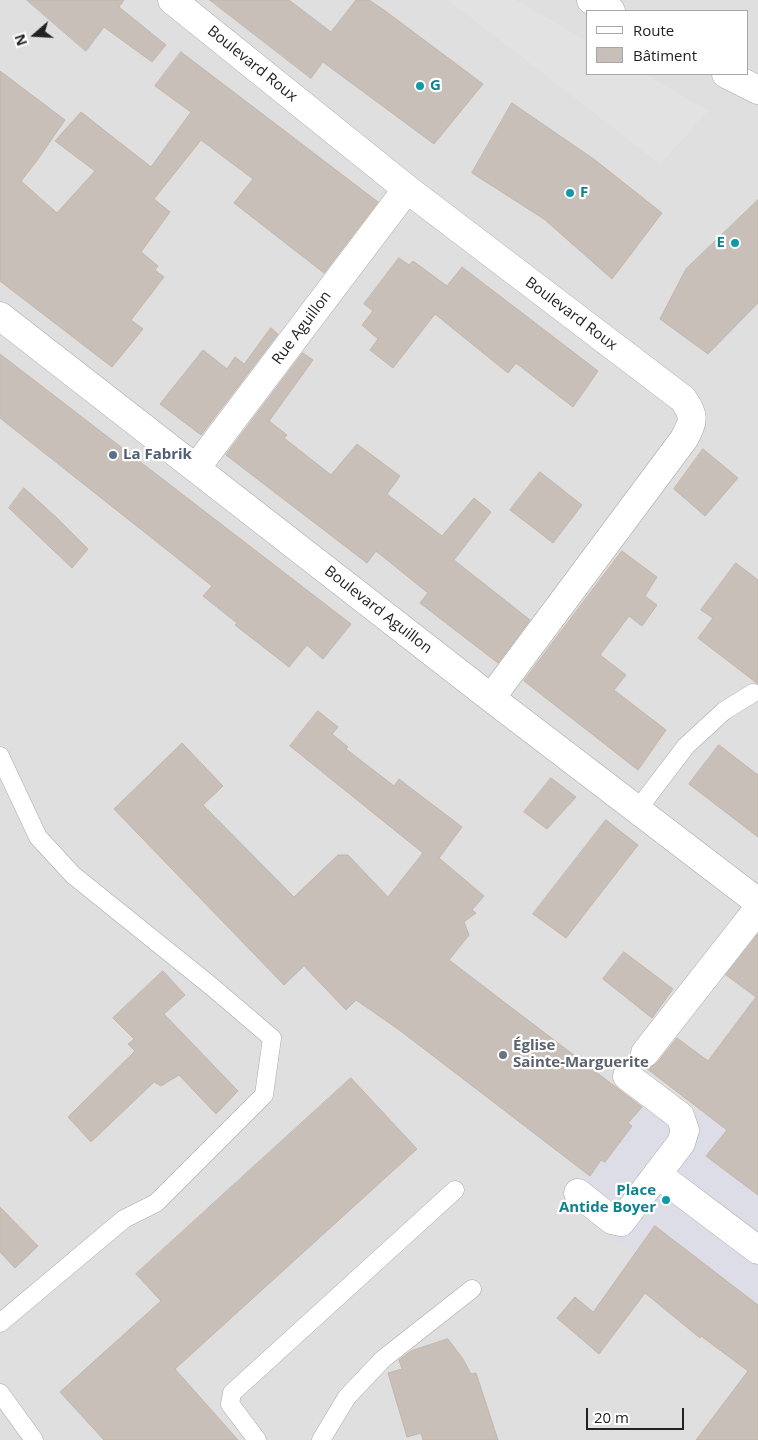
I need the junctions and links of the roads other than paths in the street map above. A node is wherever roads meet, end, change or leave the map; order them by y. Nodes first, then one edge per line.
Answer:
1 (172, 0) edge
2 (591, 0) edge
3 (609, 10) edge
4 (728, 75) edge
5 (758, 90) edge
6 (408, 189) junction
7 (0, 316) edge
8 (196, 468) junction
9 (753, 693) dead end
10 (491, 698) junction
11 (0, 756) edge
12 (638, 810) junction
13 (758, 902) edge
14 (758, 909) edge
15 (645, 1053) dead end
16 (628, 1076) dead end
17 (657, 1174) junction
18 (455, 1190) dead end
19 (578, 1193) dead end
20 (758, 1250) edge
21 (472, 1289) dead end
22 (0, 1323) edge
23 (0, 1393) edge
24 (34, 1440) edge
25 (257, 1440) edge
26 (321, 1440) edge

1 - 6 street, Boulevard Roux
2 - 3 street
4 - 5 street
6 - 8 street, Rue Aguillon
6 - 10 street, Boulevard Roux
7 - 8 street, Boulevard Aguillon
8 - 10 street, Boulevard Aguillon
9 - 12 lane
10 - 12 street, Boulevard Aguillon
11 - 22 lane
12 - 13 street, Boulevard Aguillon
14 - 15 street
16 - 17 street
17 - 19 street
17 - 20 street
18 - 25 lane
21 - 26 lane
23 - 24 lane

